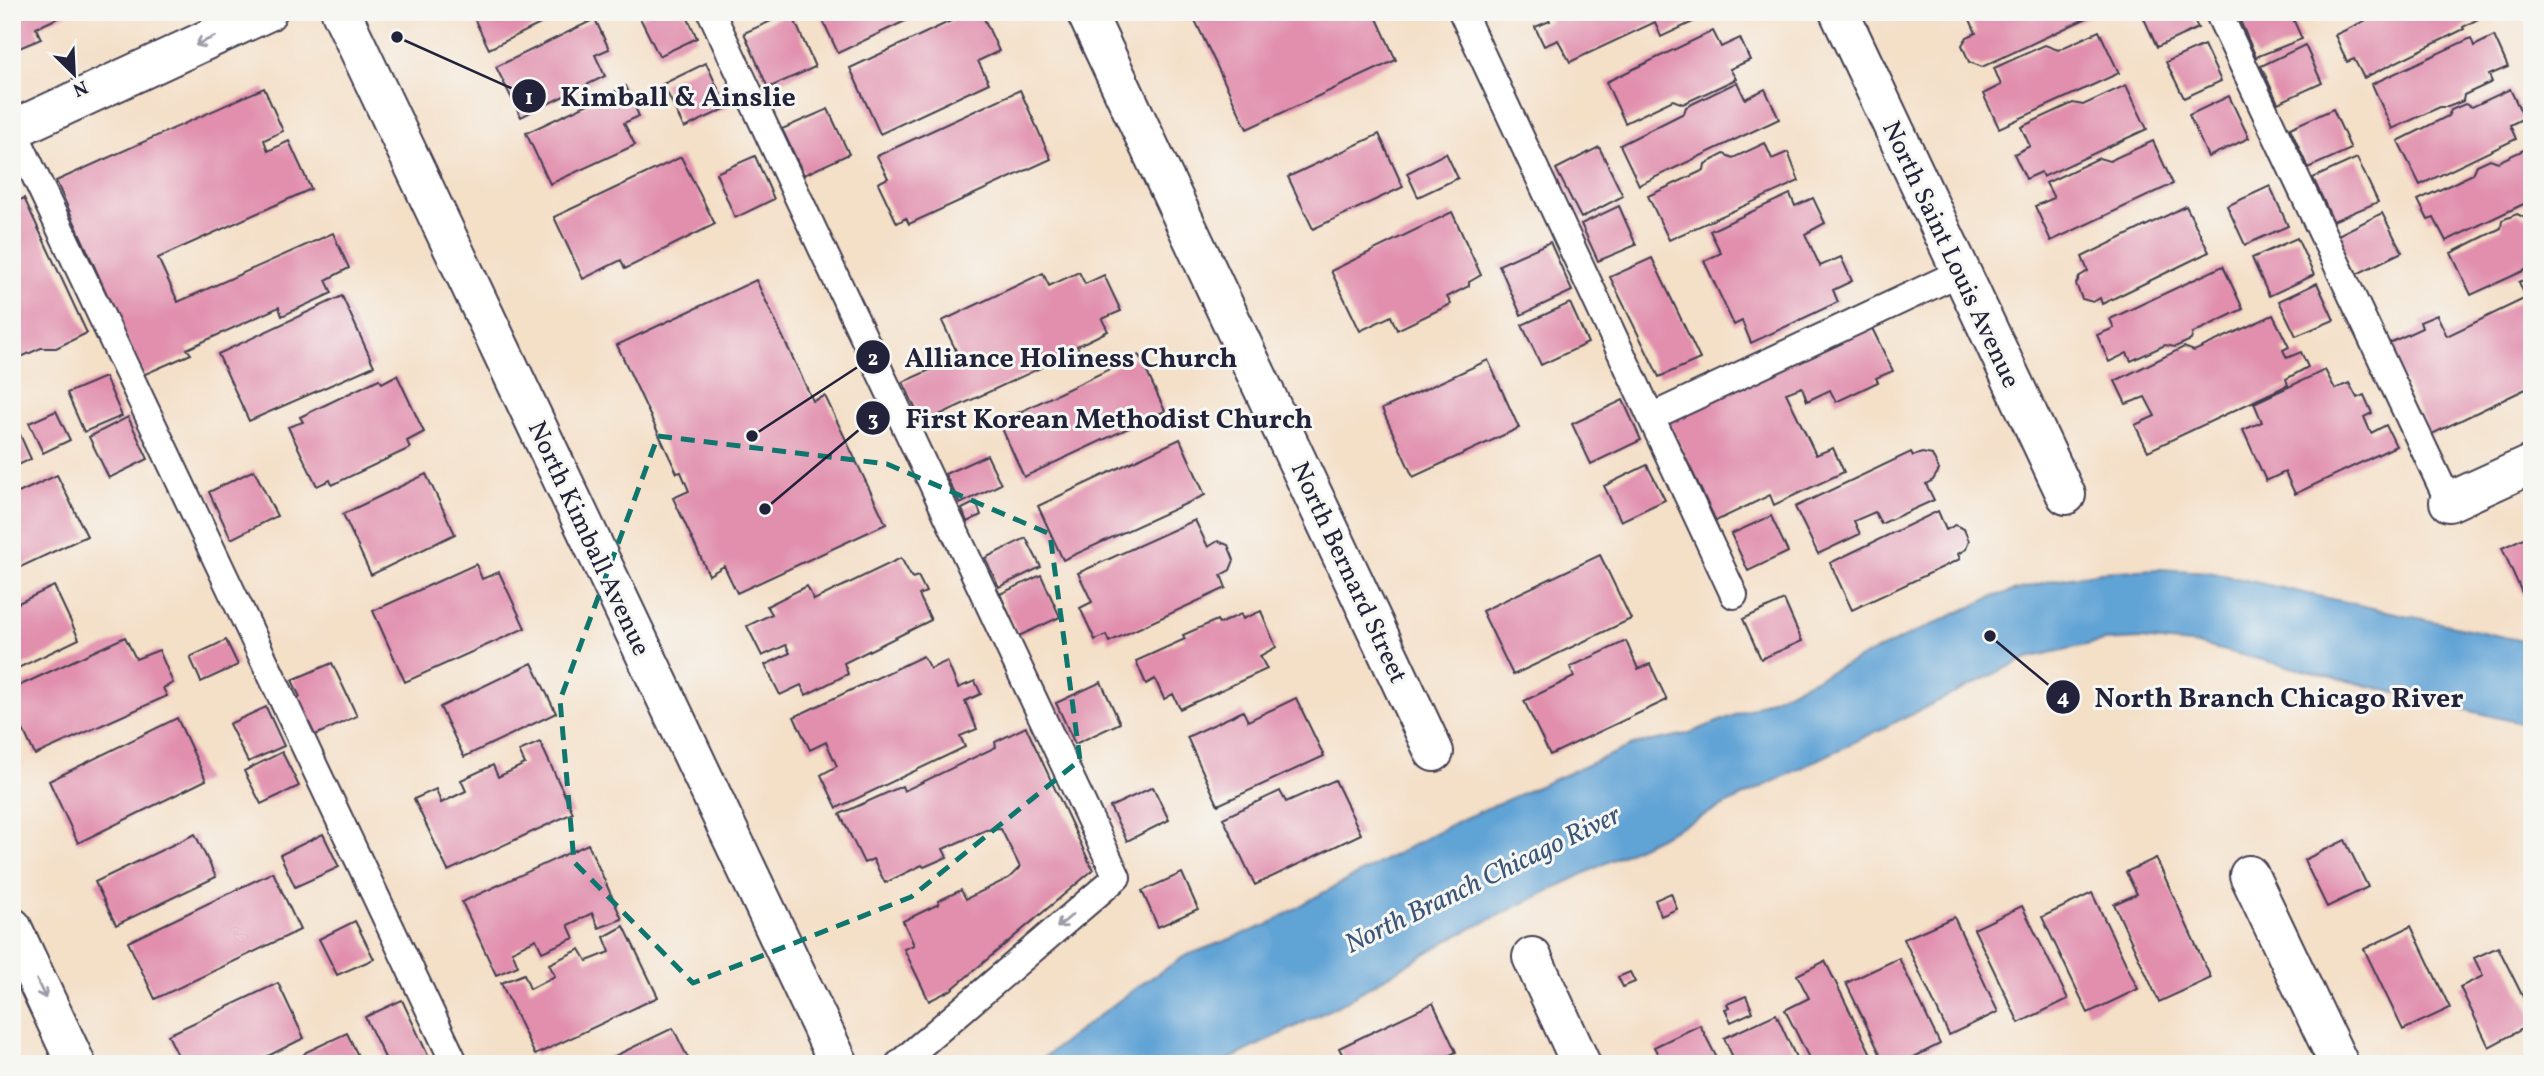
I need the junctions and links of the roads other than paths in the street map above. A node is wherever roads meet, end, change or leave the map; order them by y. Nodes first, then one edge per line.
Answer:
1 (267, 12) edge
2 (341, 12) edge
3 (711, 12) edge
4 (1086, 12) edge
5 (1462, 12) edge
6 (1839, 12) edge
7 (2218, 12) edge
8 (13, 129) edge
9 (1961, 272) junction
10 (1651, 417) junction
11 (2532, 464) edge
12 (2066, 495) dead end
13 (2449, 502) joint
14 (1734, 595) dead end
15 (1434, 752) dead end
16 (2249, 875) dead end
17 (12, 927) edge
18 (1532, 957) dead end
19 (76, 1064) edge
20 (455, 1064) edge
21 (839, 1064) edge
22 (899, 1064) edge
23 (1581, 1064) edge
24 (2339, 1064) edge

1 -> 8 street
2 - 21 street, North Kimball Avenue
3 -> 22 lane
4 - 15 street, North Bernard Street
5 - 10 lane
6 - 9 street, North Saint Louis Avenue
7 - 13 lane
8 - 20 lane
9 - 10 lane
9 - 12 street, North Saint Louis Avenue
10 - 14 lane
11 - 13 street
16 - 24 street
17 -> 19 street
18 - 23 street

